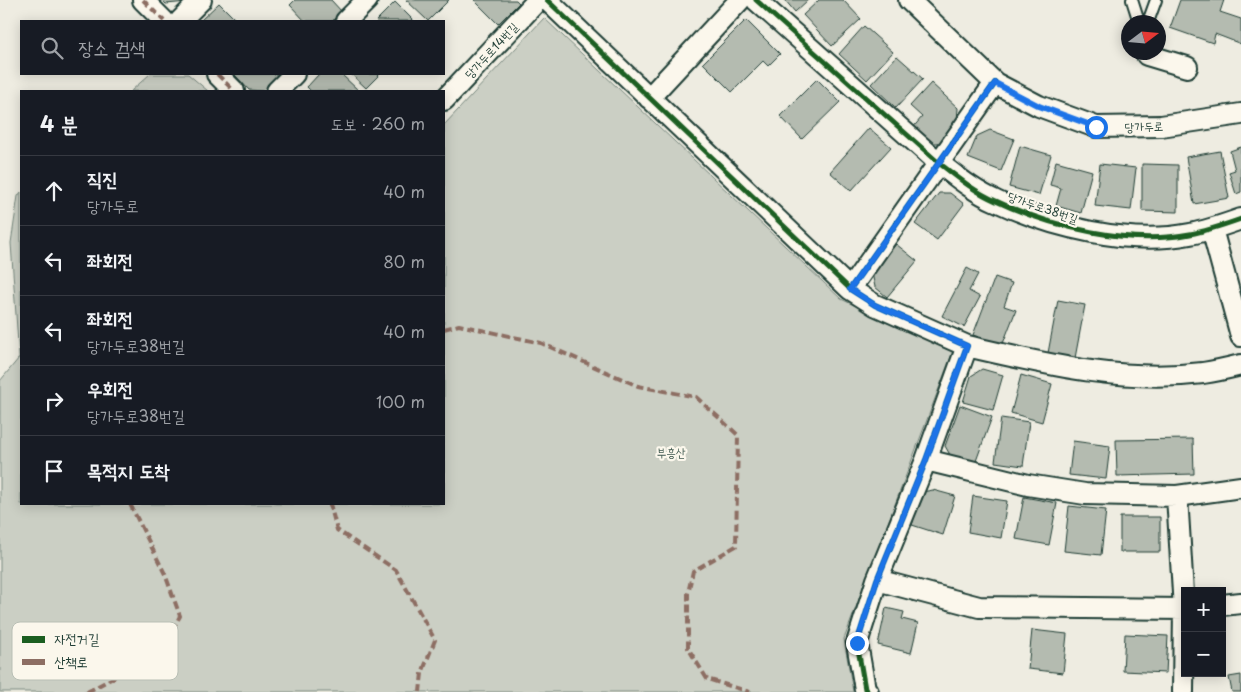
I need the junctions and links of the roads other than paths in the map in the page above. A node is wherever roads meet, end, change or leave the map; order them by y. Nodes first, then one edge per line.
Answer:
1 (142, 0) edge
2 (201, 0) edge
3 (366, 0) edge
4 (538, 0) edge
5 (548, 0) edge
6 (740, 0) edge
7 (756, 0) edge
8 (909, 0) edge
9 (1132, 0) edge
10 (1156, 0) edge
11 (1137, 15) edge
12 (1151, 15) edge
13 (163, 20) edge
14 (181, 20) edge
15 (347, 20) edge
16 (1163, 60) edge
17 (1186, 67) dead end
18 (218, 75) edge
19 (293, 75) edge
20 (995, 83) junction
21 (233, 90) edge
22 (278, 90) edge
23 (648, 98) junction
24 (445, 99) edge
25 (1241, 114) edge
26 (939, 163) junction
27 (1241, 219) edge
28 (1212, 229) junction
29 (850, 289) junction
30 (1241, 336) edge
31 (967, 346) junction
32 (1241, 365) edge
33 (926, 460) junction
34 (1241, 487) edge
35 (1177, 496) junction
36 (877, 580) junction
37 (1183, 587) edge
38 (1241, 603) edge
39 (1226, 605) edge
40 (1181, 609) edge
41 (1184, 632) edge
42 (868, 692) edge
43 (1183, 692) edge

1 - 13 street
2 - 14 street
3 - 15 street
4 - 24 street, 당가두로14번길
5 - 23 street
6 - 23 street
7 - 26 street, 당가두로38번길
8 - 20 street, 당가두로
9 - 11 lane
10 - 12 lane
16 - 17 street
18 - 21 street
19 - 22 street
20 - 25 street, 당가두로
20 - 26 street
23 - 29 street
26 - 28 street, 당가두로38번길
26 - 29 street
27 - 28 street, 당가두로38번길
28 - 30 street
29 - 31 street
31 - 32 street
31 - 33 street
33 - 35 street
33 - 36 street
34 - 35 street
35 - 37 street
36 - 40 street
36 - 42 street
38 - 39 street
41 - 43 street

